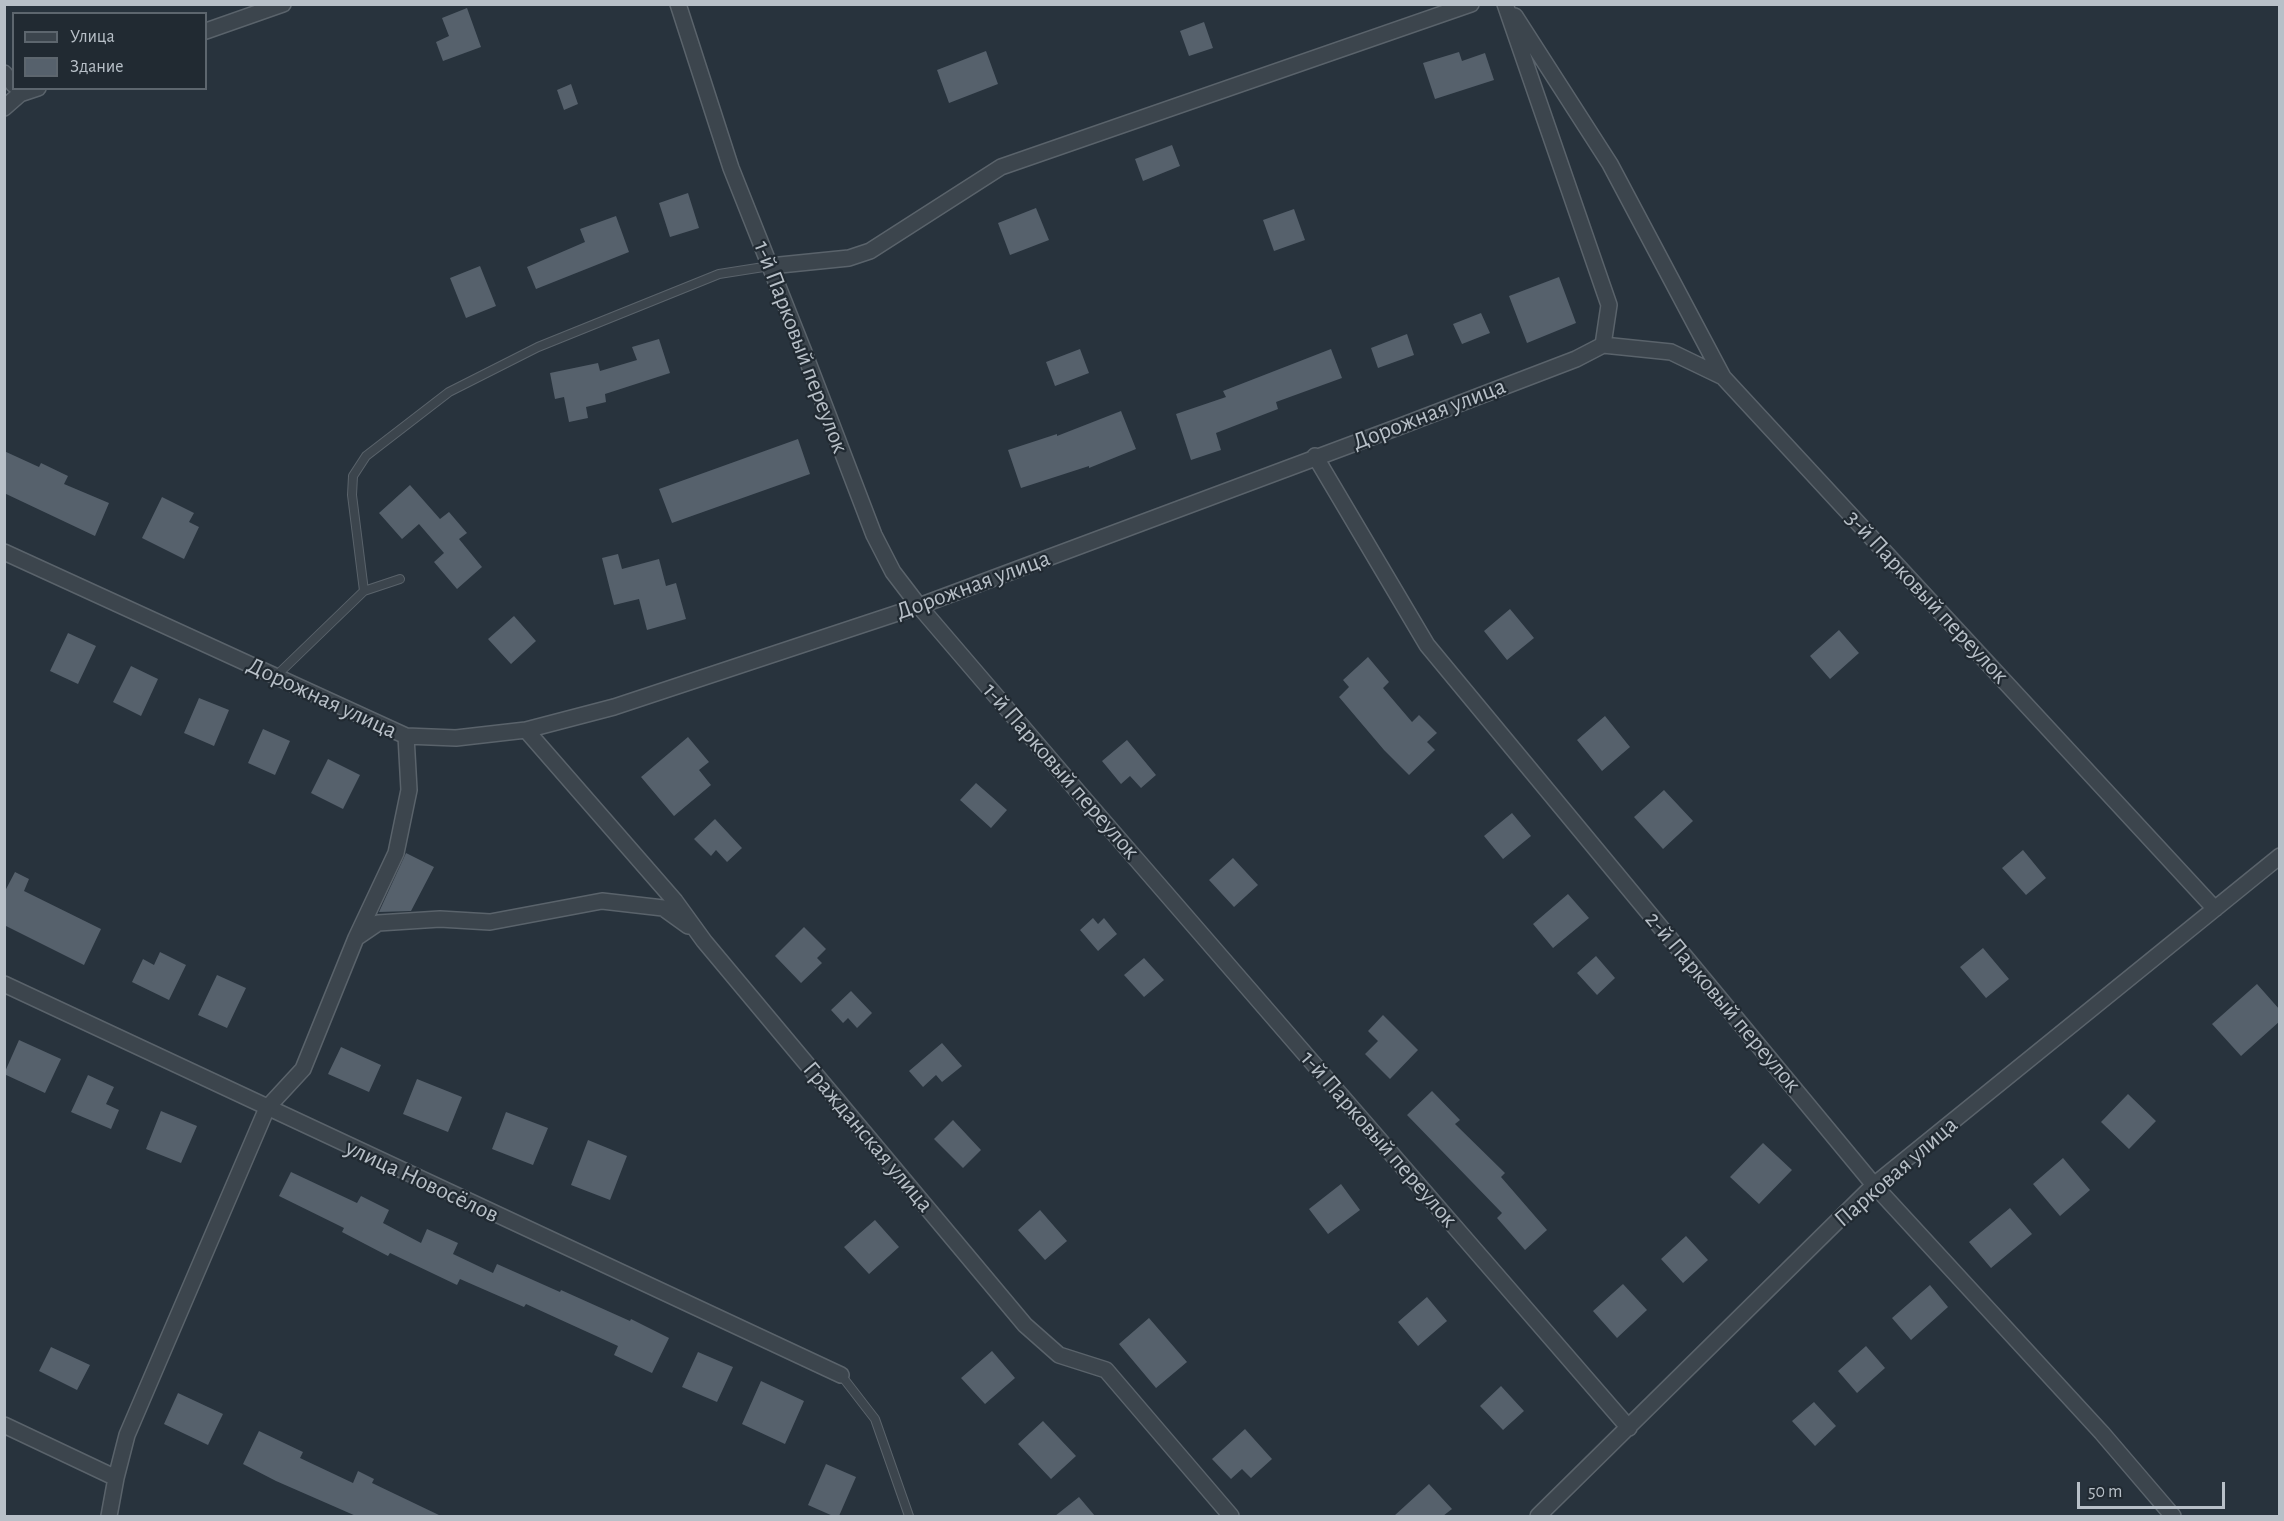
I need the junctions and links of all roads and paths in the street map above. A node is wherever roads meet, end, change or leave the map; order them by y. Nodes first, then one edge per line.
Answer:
1 (283, 4) edge
2 (678, 4) edge
3 (1471, 4) edge
4 (1506, 4) edge
5 (207, 31) edge
6 (16, 90) edge
7 (4, 108) edge
8 (770, 266) junction
9 (1603, 345) junction
10 (1723, 376) junction
11 (1315, 456) junction
12 (4, 552) edge
13 (400, 579) dead end
14 (364, 591) junction
15 (919, 606) junction
16 (275, 677) junction
17 (526, 730) junction
18 (406, 736) junction
19 (2280, 856) edge
20 (2215, 909) junction
21 (356, 938) junction
22 (704, 941) junction
23 (4, 984) edge
24 (267, 1108) junction
25 (1874, 1185) junction
26 (841, 1375) joint
27 (4, 1425) edge
28 (1629, 1428) junction
29 (116, 1478) junction
30 (109, 1516) edge
31 (909, 1516) edge
32 (1231, 1516) edge
33 (1538, 1516) edge
34 (2173, 1516) edge

1 - 5 street
2 - 8 street, 1-й Парковый переулок
3 - 8 street
4 - 9 street
4 - 10 street
6 - 7 street
8 - 14 lane
8 - 15 street, 1-й Парковый переулок
9 - 10 street, 3-й Парковый переулок
9 - 11 street, Дорожная улица
10 - 20 street, 3-й Парковый переулок
11 - 15 street, Дорожная улица
11 - 25 street, 2-й Парковый переулок
12 - 16 street, Дорожная улица
13 - 14 lane
14 - 16 lane
15 - 17 street, Дорожная улица
15 - 28 street, 1-й Парковый переулок
16 - 18 street, Дорожная улица
17 - 18 street, Дорожная улица
17 - 22 street, Гражданская улица
18 - 21 street
19 - 20 street, Парковая улица
20 - 25 street, Парковая улица
21 - 22 street
21 - 24 street
22 - 32 street, Гражданская улица
23 - 24 street, улица Новосёлов
24 - 26 street, улица Новосёлов
24 - 29 street
25 - 28 street, Парковая улица
25 - 34 street, 2-й Парковый переулок
26 - 31 lane
27 - 29 street
28 - 33 street, Парковая улица
29 - 30 street

